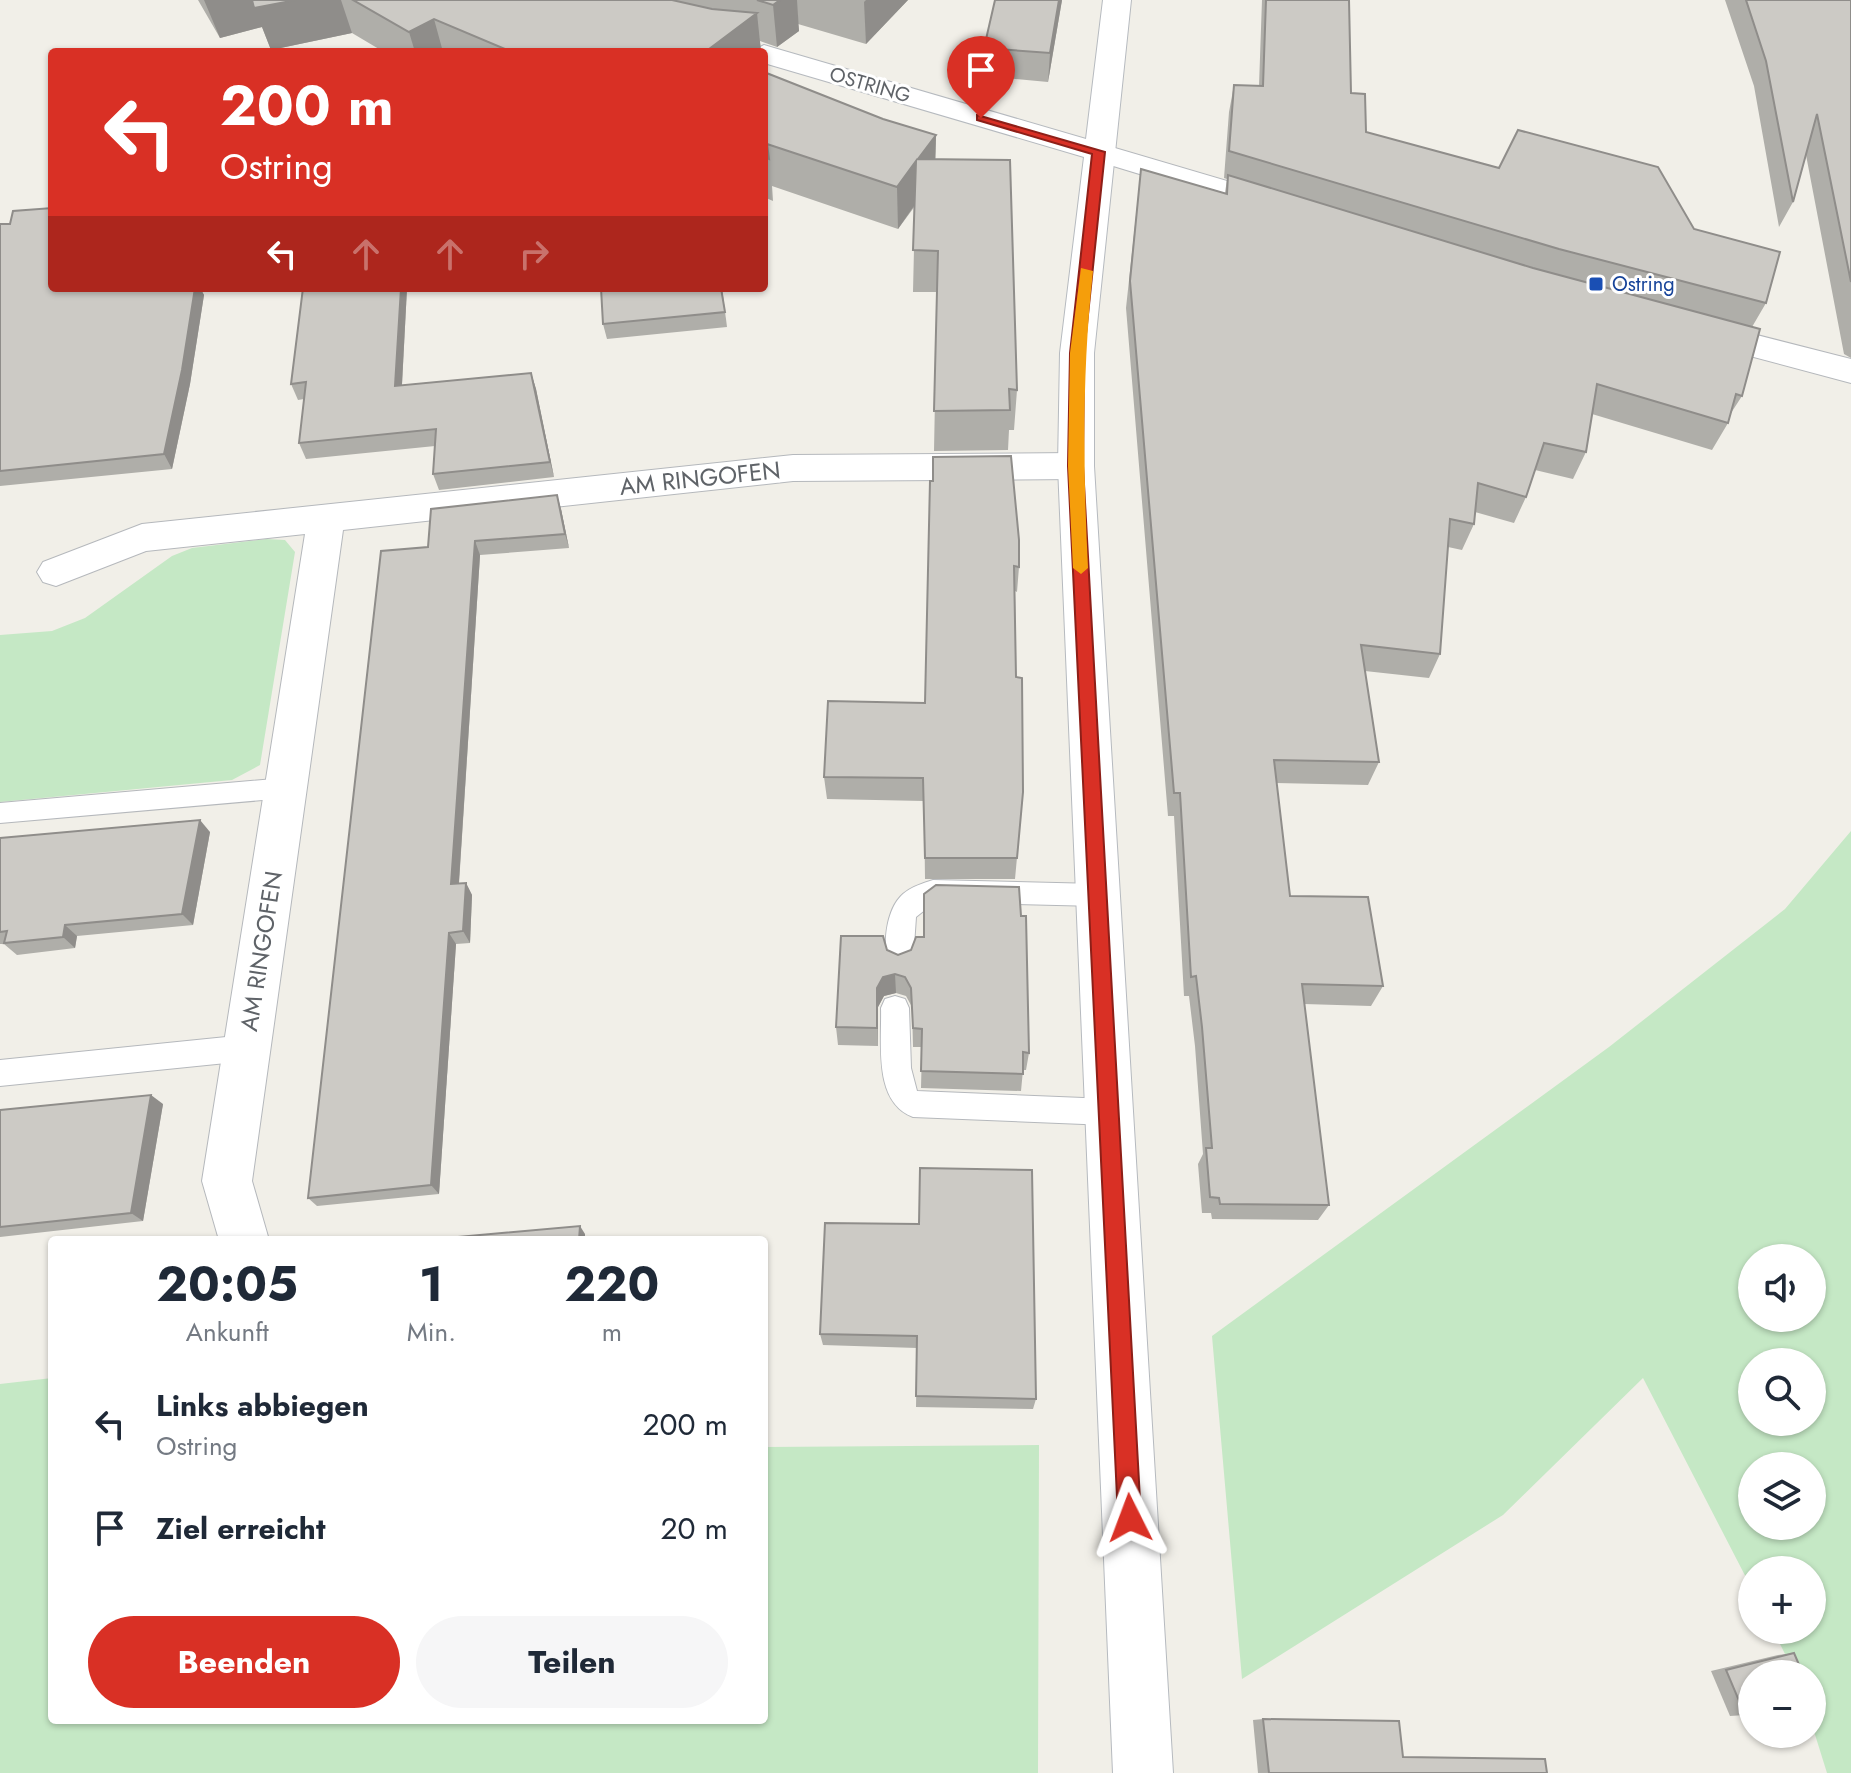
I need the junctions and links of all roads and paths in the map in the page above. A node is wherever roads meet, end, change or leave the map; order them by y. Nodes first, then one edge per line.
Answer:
1 (1117, 0) edge
2 (768, 55) edge
3 (1098, 152) junction
4 (1309, 216) edge
5 (1669, 323) edge
6 (1851, 371) edge
7 (1076, 466) junction
8 (326, 518) junction
9 (56, 572) dead end
10 (286, 788) junction
11 (0, 813) edge
12 (1097, 895) junction
13 (900, 960) edge
14 (895, 1008) dead end
15 (246, 1048) junction
16 (0, 1073) edge
17 (1108, 1112) junction
18 (243, 1236) edge
19 (1143, 1773) edge

1 - 3 main road
2 - 3 main road, OSTRING
3 - 4 main road, OSTRING
3 - 7 main road
5 - 6 main road
7 - 8 main road, AM RINGOFEN
7 - 12 main road
8 - 9 main road, AM RINGOFEN
8 - 10 main road, AM RINGOFEN
10 - 11 lane
10 - 15 main road, AM RINGOFEN
12 - 13 lane
12 - 17 main road
14 - 17 lane
15 - 16 lane
15 - 18 main road, AM RINGOFEN
17 - 19 main road

